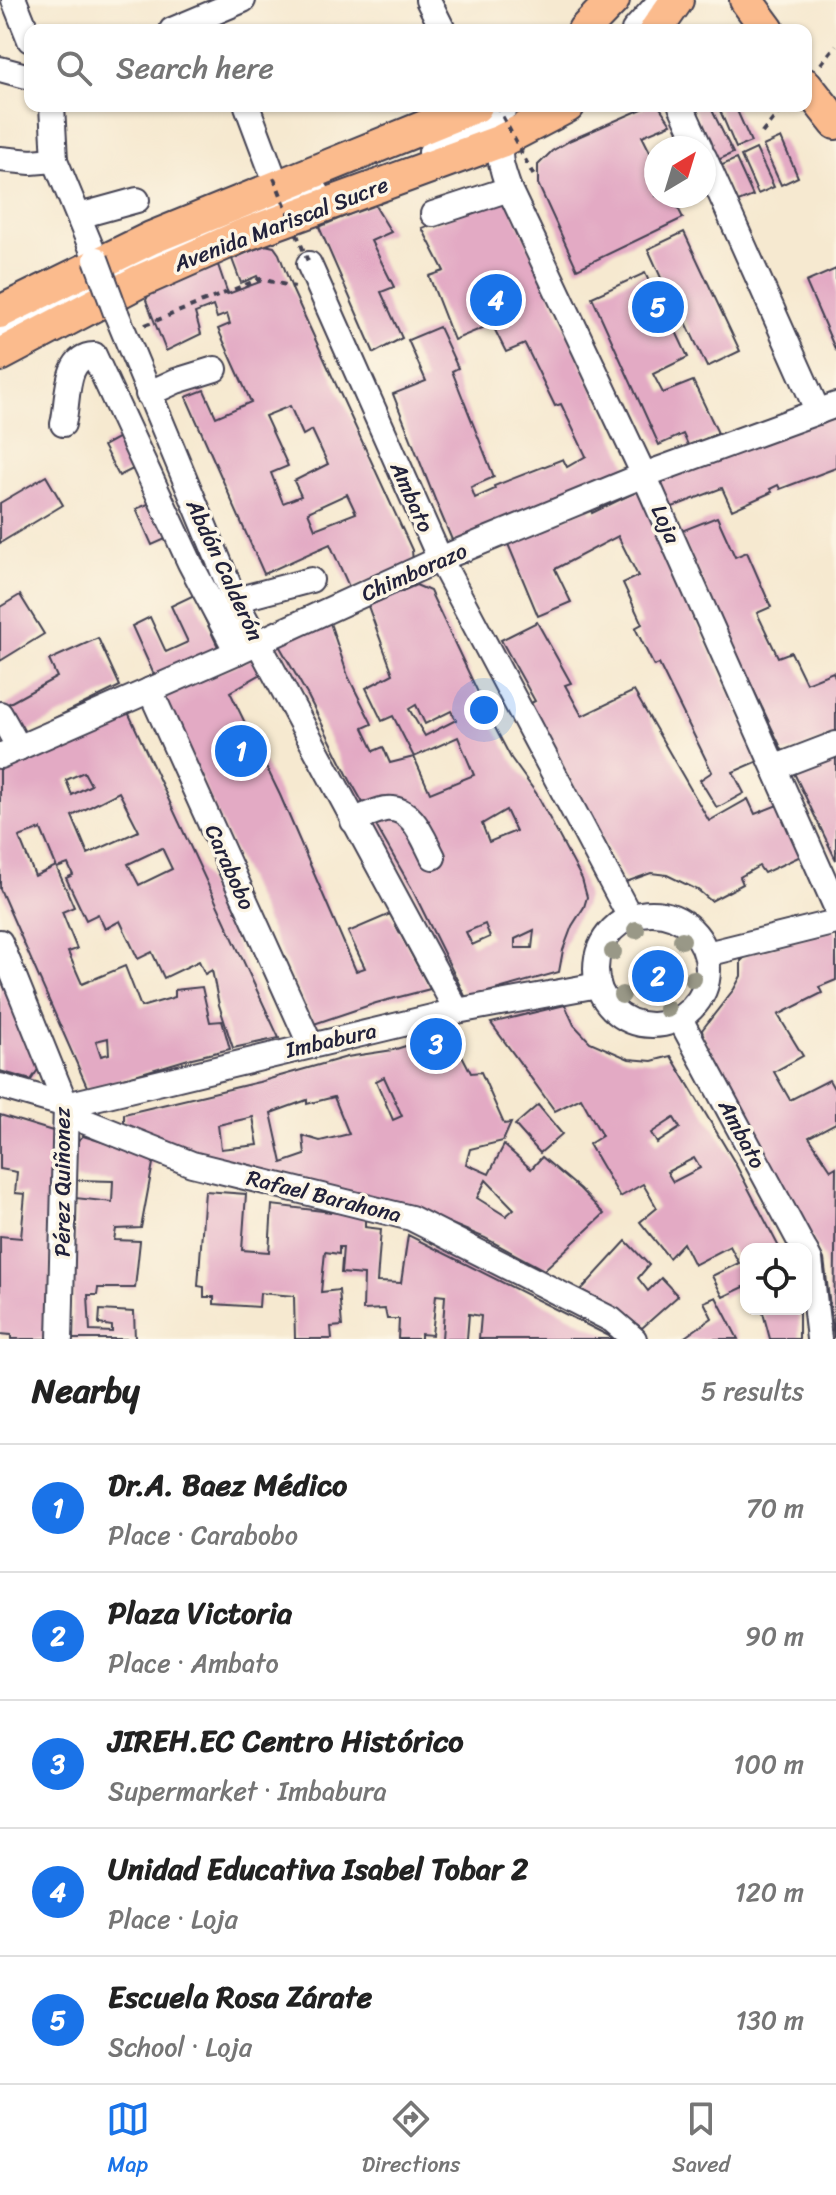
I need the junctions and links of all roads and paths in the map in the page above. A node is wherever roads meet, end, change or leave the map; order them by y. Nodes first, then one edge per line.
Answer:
1 (14, 0) edge
2 (243, 0) edge
3 (428, 0) edge
4 (613, 0) edge
5 (632, 0) edge
6 (661, 0) edge
7 (677, 0) edge
8 (746, 0) edge
9 (210, 15) edge
10 (187, 24) edge
11 (440, 24) edge
12 (590, 24) edge
13 (608, 24) edge
14 (639, 24) edge
15 (660, 24) edge
16 (764, 24) edge
17 (24, 25) edge
18 (0, 69) edge
19 (24, 75) edge
20 (812, 103) edge
21 (52, 112) edge
22 (249, 112) edge
23 (461, 112) edge
24 (499, 112) edge
25 (500, 112) edge
26 (554, 112) edge
27 (684, 112) edge
28 (785, 112) edge
29 (836, 123) edge
30 (762, 133) dead end
31 (695, 136) edge
32 (501, 141) junction
33 (0, 159) edge
34 (55, 160) junction
35 (274, 178) joint
36 (536, 180) dead end
37 (716, 182) edge
38 (509, 189) junction
39 (137, 200) dead end
40 (433, 214) dead end
41 (79, 216) junction
42 (309, 264) joint
43 (320, 294) junction
44 (0, 312) edge
45 (120, 323) junction
46 (0, 336) edge
47 (0, 355) edge
48 (215, 369) dead end
49 (148, 394) junction
50 (827, 409) edge
51 (63, 424) dead end
52 (644, 475) junction
53 (440, 559) junction
54 (311, 580) dead end
55 (235, 600) junction
56 (247, 647) junction
57 (150, 690) junction
58 (0, 714) edge
59 (836, 744) edge
60 (10, 752) edge
61 (776, 767) junction
62 (353, 821) junction
63 (433, 857) dead end
64 (836, 907) edge
65 (630, 917) junction
66 (836, 922) edge
67 (0, 942) edge
68 (707, 954) junction
69 (598, 985) junction
70 (703, 998) dead end
71 (710, 1001) dead end
72 (634, 1007) dead end
73 (457, 1011) junction
74 (631, 1013) dead end
75 (680, 1019) junction
76 (310, 1044) junction
77 (0, 1086) edge
78 (66, 1105) junction
79 (801, 1243) edge
80 (812, 1278) edge
81 (60, 1339) edge
82 (634, 1339) edge
83 (819, 1339) edge

1 - 17 street
2 - 9 street
3 - 11 street
4 - 12 main road
5 - 13 street
6 - 14 street
7 - 15 main road
8 - 16 main road
9 - 10 street
18 - 19 street
20 - 29 main road
21 - 34 street, Abdón Calderón
22 - 35 street
23 - 44 main road, Avenida Mariscal Sucre
24 - 46 street
25 - 36 path, bridge
26 - 32 main road, Avenida Mariscal Sucre
27 - 31 street
28 - 30 path
32 - 38 street, Loja
32 - 47 main road, Avenida Mariscal Sucre
33 - 34 street
34 - 41 street, Abdón Calderón
35 - 42 path, bridge
37 - 50 street
38 - 40 street
38 - 52 street, Loja
39 - 41 street
41 - 45 street, Abdón Calderón, bridge
42 - 43 street, Ambato
43 - 45 path
43 - 53 street, Ambato
45 - 49 street, Abdón Calderón
48 - 49 street
49 - 55 street, Abdón Calderón
50 - 52 street, Chimborazo
51 - 56 street
52 - 53 street, Chimborazo
52 - 61 street, Loja
53 - 56 street, Chimborazo
53 - 65 street, Ambato
54 - 55 street
55 - 56 street, Abdón Calderón
56 - 57 street, Chimborazo
56 - 62 street, Abdón Calderón
57 - 60 street, Chimborazo
57 - 76 street, Carabobo
58 - 60 street
59 - 61 street
61 - 64 street, Loja
62 - 63 street
62 - 73 street, Abdón Calderón
65 - 68 street
65 - 69 street
66 - 68 street
67 - 78 street, Pérez Quiñonez
68 - 75 street
69 - 73 street, Imbabura
69 - 75 street
70 - 71 path
72 - 74 path
73 - 76 street, Imbabura
75 - 79 street, Ambato
76 - 78 street, Imbabura
77 - 78 street, Rafael Barahona
78 - 81 street, Pérez Quiñonez
78 - 82 street, Rafael Barahona
80 - 83 street, Ambato

